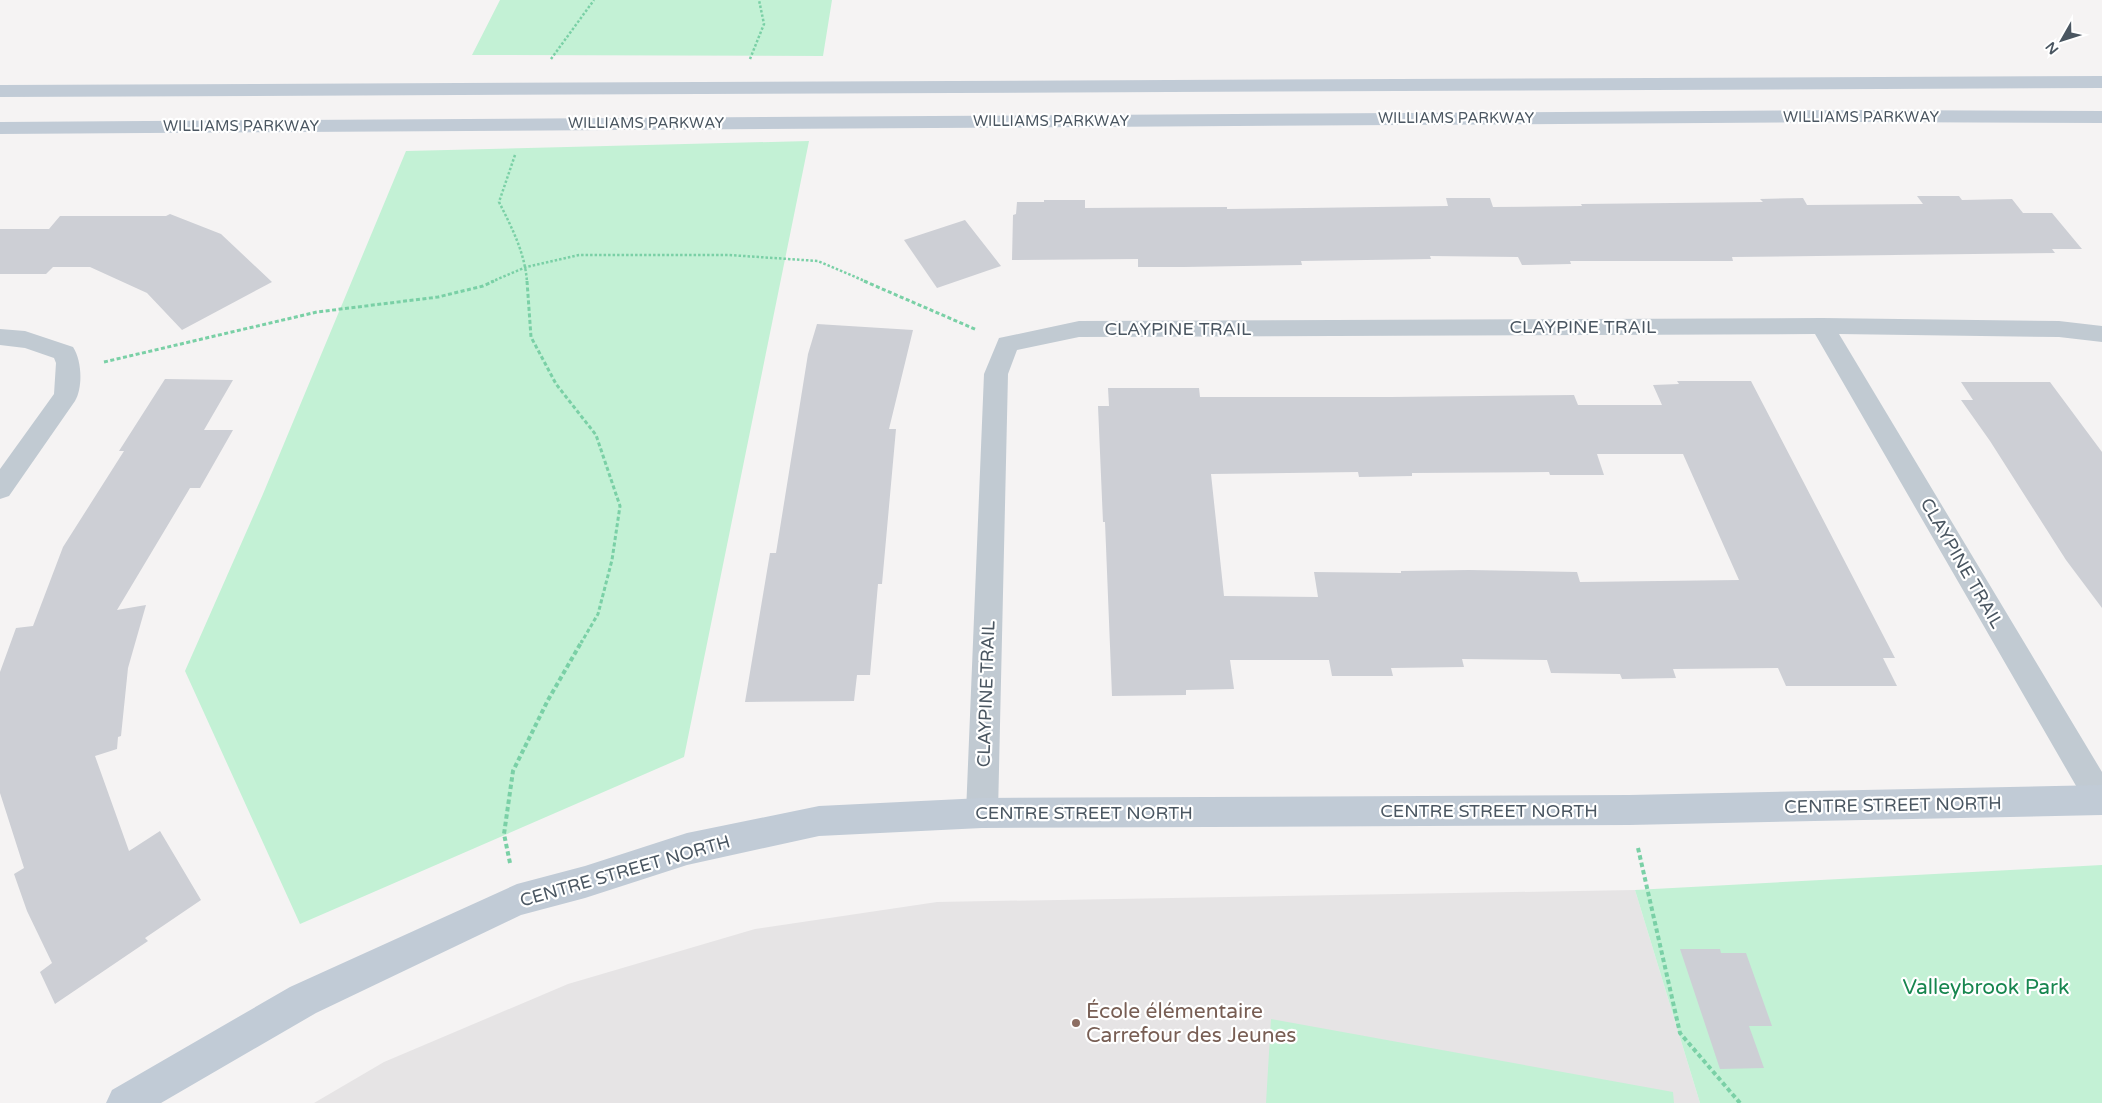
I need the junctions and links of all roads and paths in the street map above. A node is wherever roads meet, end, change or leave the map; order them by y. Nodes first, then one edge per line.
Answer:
1 (594, 0) edge
2 (758, 0) edge
3 (550, 60) dead end
4 (2102, 82) edge
5 (739, 88) junction
6 (0, 91) edge
7 (2102, 117) edge
8 (0, 128) edge
9 (516, 152) dead end
10 (526, 266) junction
11 (1822, 326) junction
12 (2102, 334) edge
13 (0, 337) edge
14 (1007, 344) junction
15 (68, 363) junction
16 (0, 489) edge
17 (2102, 800) edge
18 (1629, 810) junction
19 (982, 813) junction
20 (517, 900) junction
21 (125, 1103) edge
22 (1740, 1103) edge

1 - 3 path
2 - 5 path
4 - 5 main road, WILLIAMS PARKWAY
5 - 6 main road, WILLIAMS PARKWAY
7 - 8 main road, WILLIAMS PARKWAY
9 - 10 path
10 - 14 path
10 - 15 path
10 - 20 path
11 - 12 street, CLAYPINE TRAIL
11 - 14 street, CLAYPINE TRAIL
11 - 17 street, CLAYPINE TRAIL
13 - 15 street
14 - 19 street, CLAYPINE TRAIL
15 - 16 street
17 - 18 main road, CENTRE STREET NORTH
18 - 19 main road, CENTRE STREET NORTH
18 - 22 path
19 - 20 main road, CENTRE STREET NORTH
20 - 21 main road, CENTRE STREET NORTH

